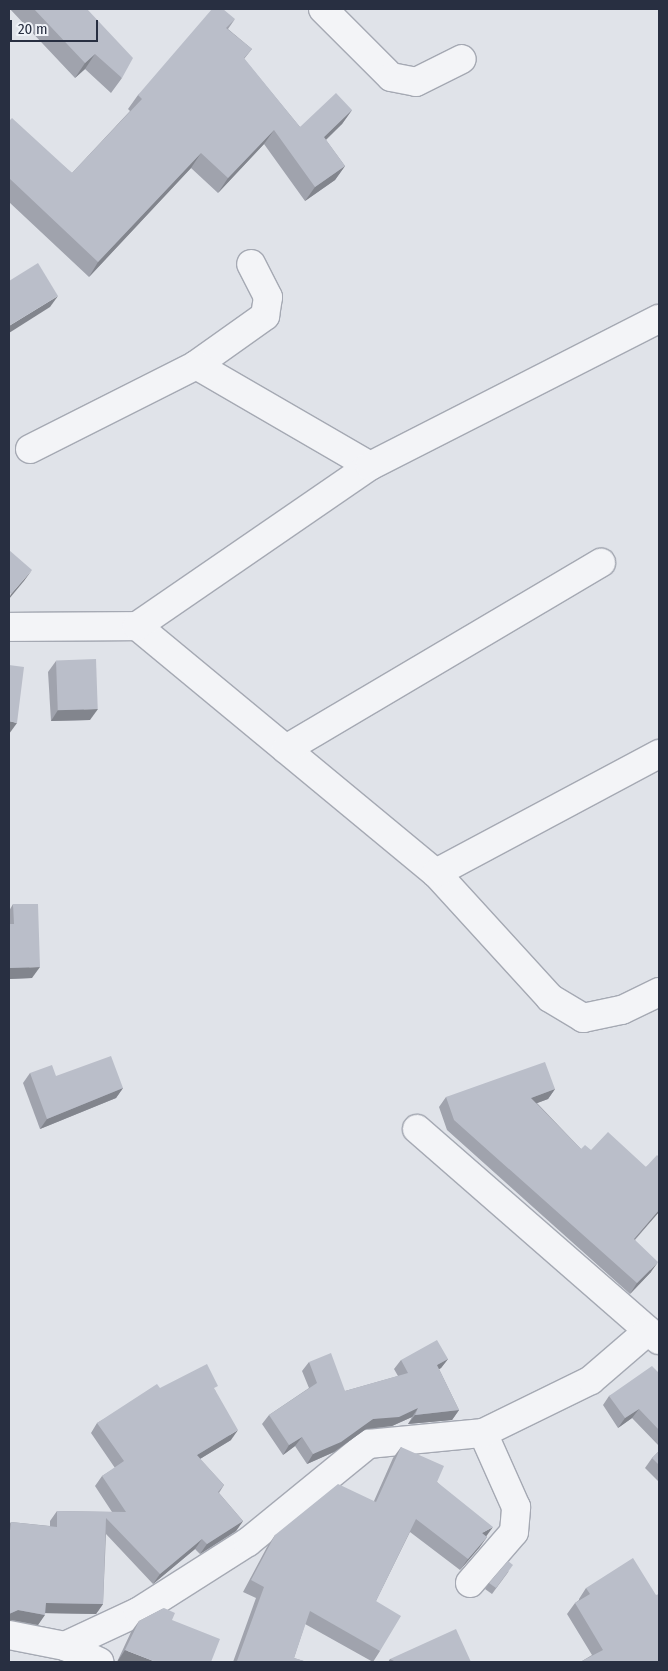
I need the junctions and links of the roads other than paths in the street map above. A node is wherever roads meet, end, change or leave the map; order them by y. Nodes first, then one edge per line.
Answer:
1 (323, 9) edge
2 (462, 59) dead end
3 (251, 264) dead end
4 (659, 319) edge
5 (196, 364) junction
6 (30, 449) dead end
7 (370, 466) junction
8 (601, 563) dead end
9 (136, 626) junction
10 (9, 627) edge
11 (286, 749) junction
12 (659, 754) edge
13 (436, 873) junction
14 (659, 992) edge
15 (417, 1129) dead end
16 (654, 1336) edge
17 (483, 1433) junction
18 (470, 1583) dead end
19 (9, 1634) edge
20 (65, 1646) junction
21 (99, 1662) edge

1 - 2 street
3 - 5 street
4 - 7 street
5 - 6 street
5 - 7 street
7 - 9 street
8 - 11 street
9 - 10 street
9 - 11 street
11 - 13 street
12 - 13 street
13 - 14 street
15 - 16 street
16 - 17 street
17 - 18 street
17 - 20 street
19 - 20 street
20 - 21 street

